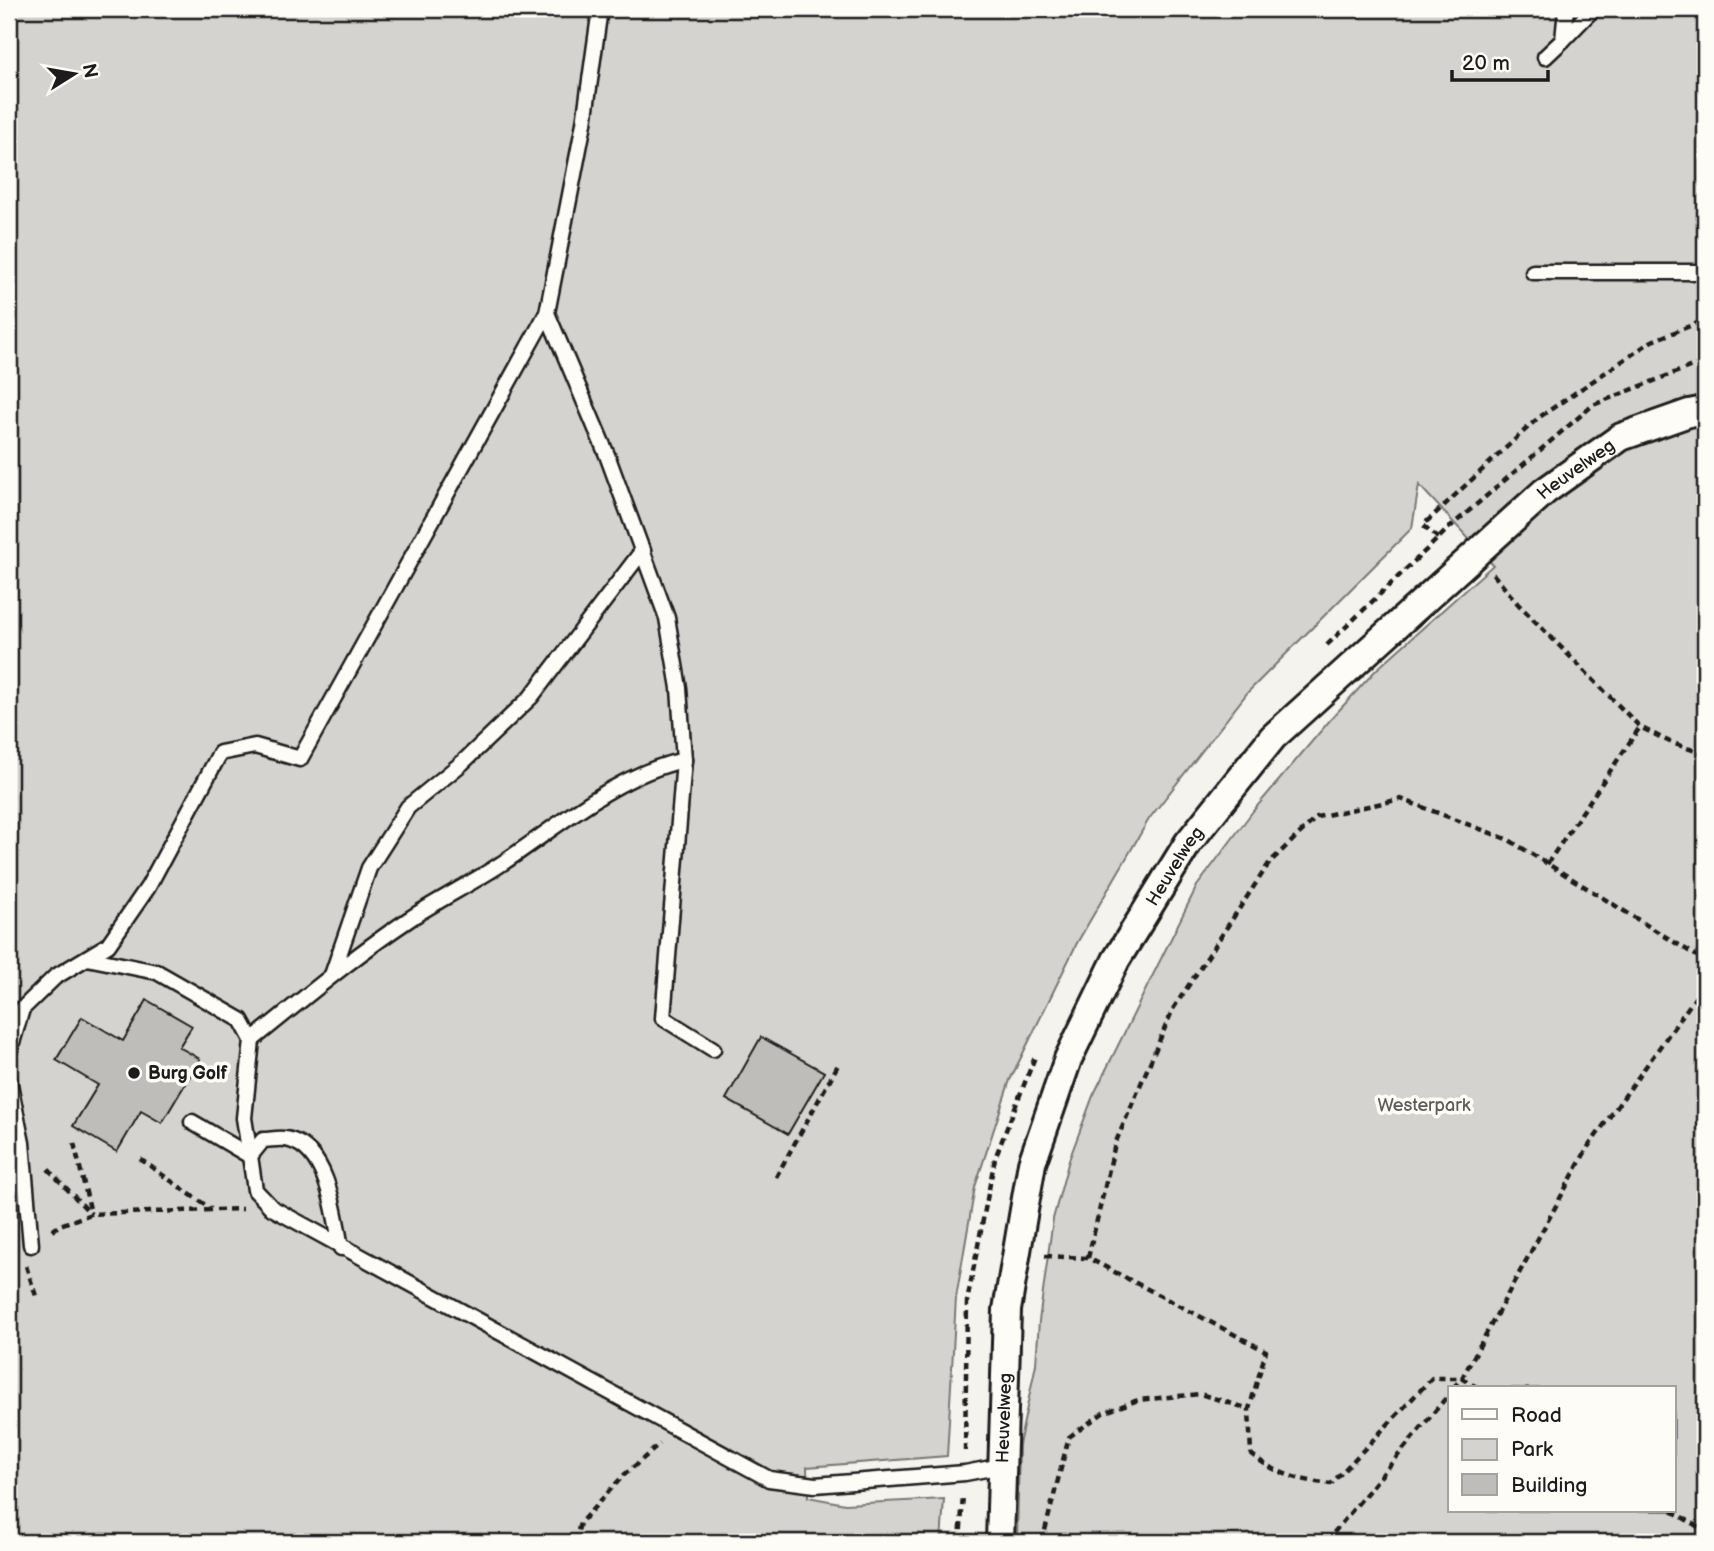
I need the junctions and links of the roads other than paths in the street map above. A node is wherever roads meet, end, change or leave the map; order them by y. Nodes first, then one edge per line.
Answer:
1 (600, 9) edge
2 (1566, 9) edge
3 (1593, 9) edge
4 (1563, 40) junction
5 (1545, 57) dead end
6 (1533, 272) dead end
7 (1705, 272) edge
8 (547, 313) junction
9 (1705, 410) edge
10 (643, 550) junction
11 (684, 760) junction
12 (87, 958) junction
13 (332, 975) junction
14 (252, 1040) junction
15 (713, 1049) dead end
16 (9, 1053) edge
17 (9, 1080) edge
18 (192, 1122) dead end
19 (250, 1156) junction
20 (31, 1245) dead end
21 (341, 1248) junction
22 (1002, 1466) junction
23 (1000, 1542) edge

1 - 8 lane
2 - 4 lane
3 - 4 lane
4 - 5 lane
6 - 7 lane
8 - 10 lane
8 - 12 lane
9 - 22 street, Heuvelweg
10 - 11 lane
10 - 13 lane
11 - 13 lane
11 - 15 lane
12 - 14 lane
12 - 16 lane
13 - 14 lane
14 - 19 lane
17 - 20 lane
18 - 19 lane
19 - 21 lane
19 - 21 lane
21 - 22 lane
22 - 23 street, Heuvelweg

